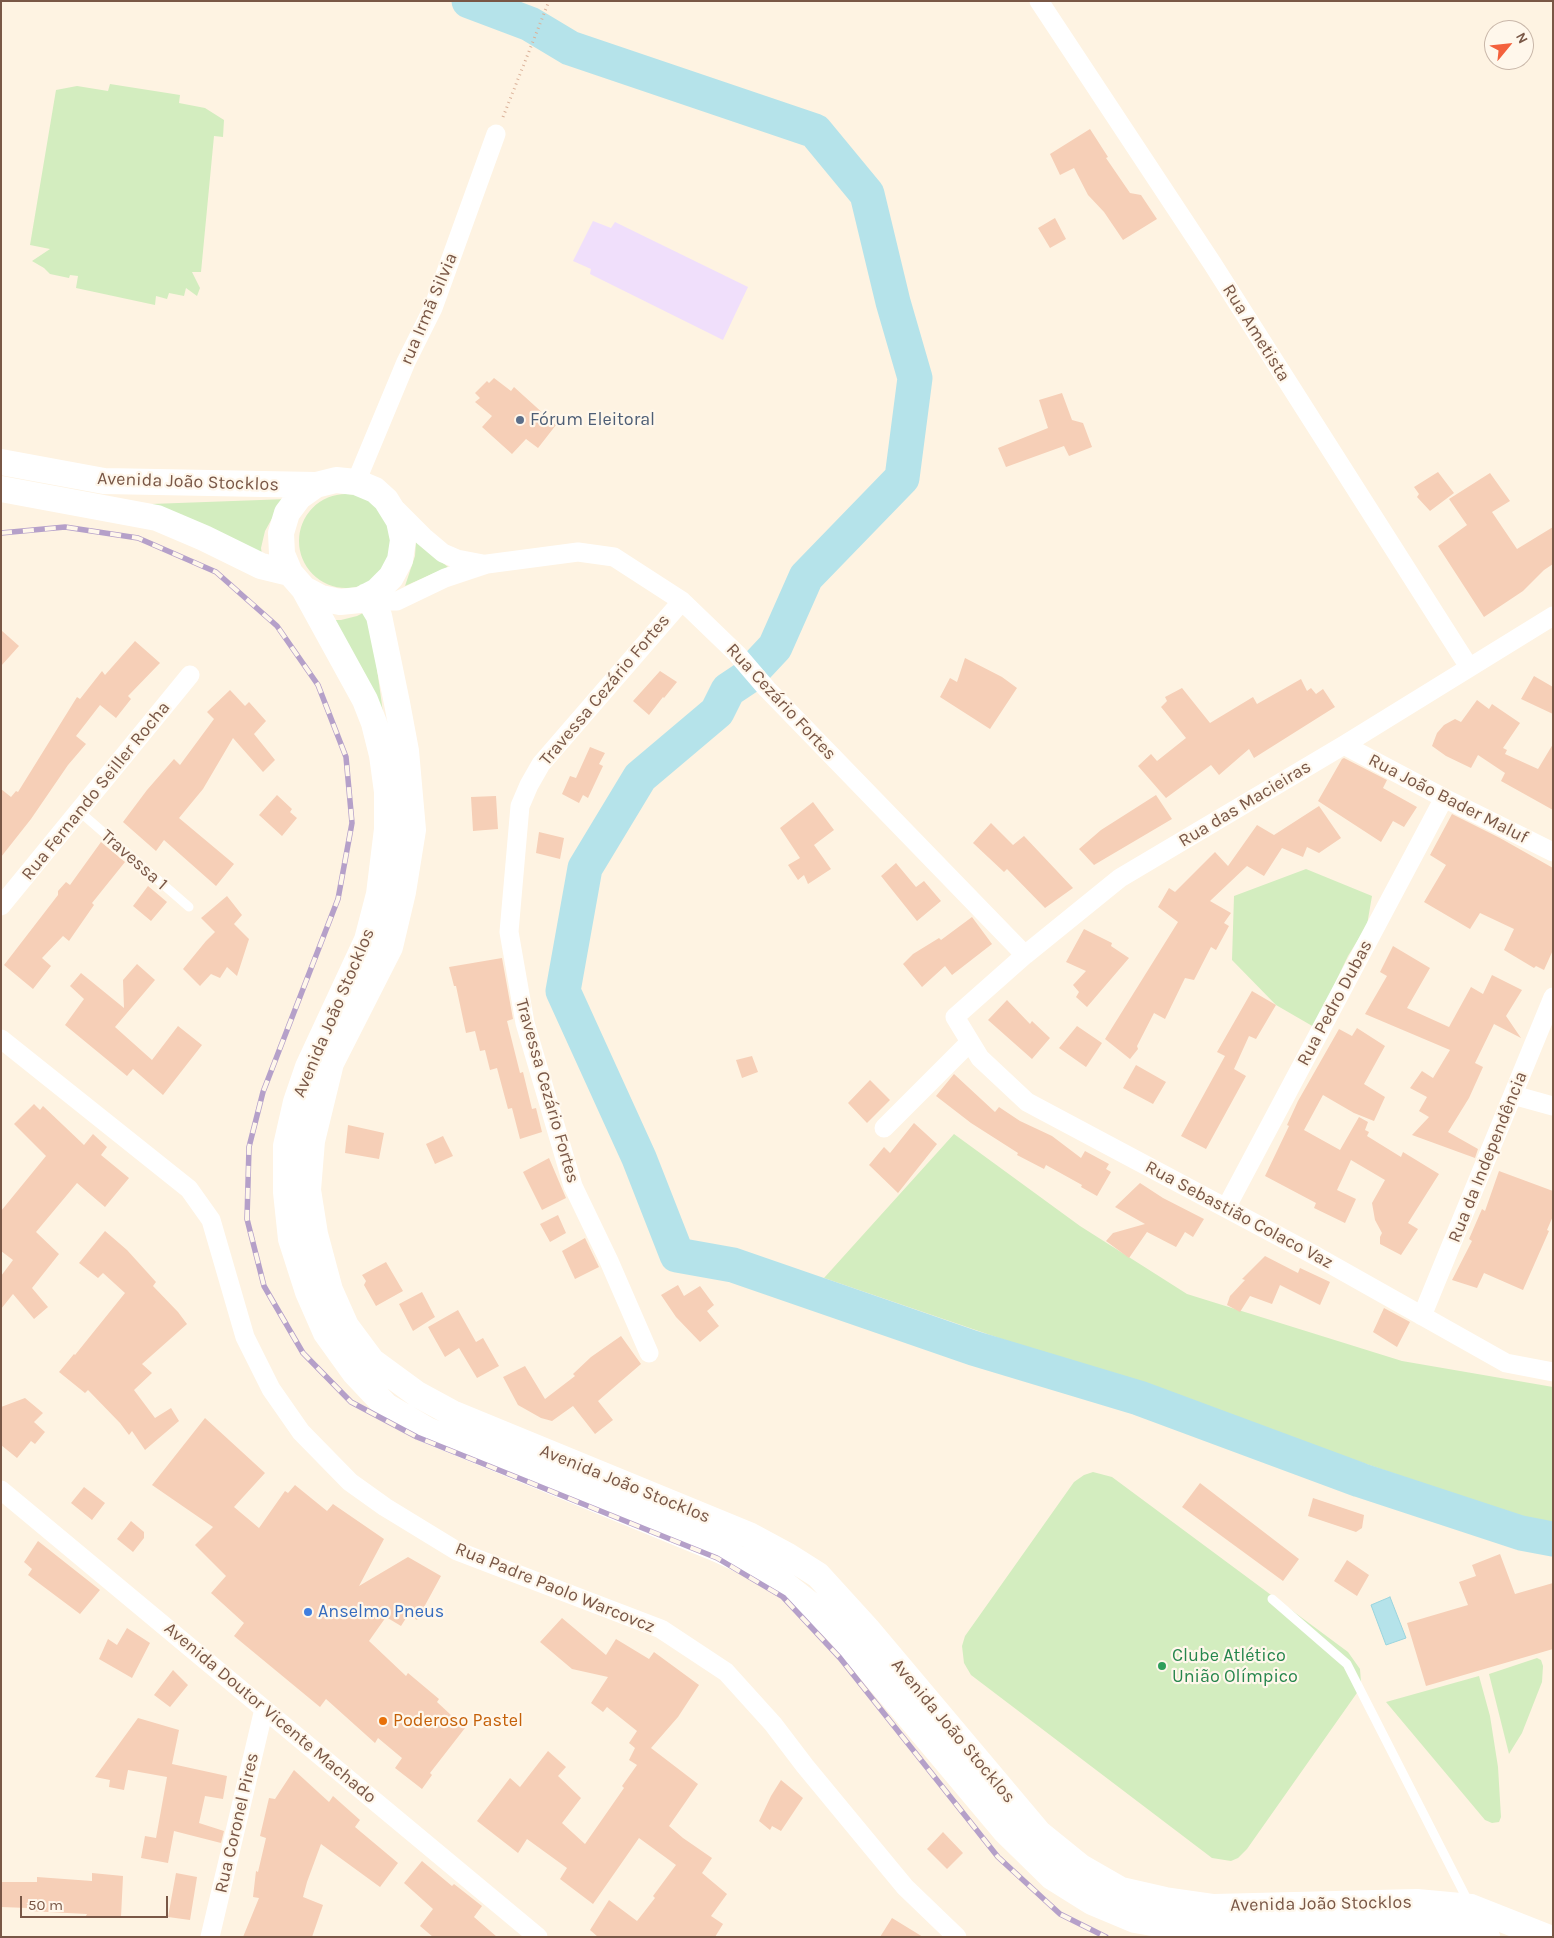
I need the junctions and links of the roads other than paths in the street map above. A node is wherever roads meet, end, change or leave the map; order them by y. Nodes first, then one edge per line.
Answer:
1 (1039, 1) edge
2 (496, 134) road end
3 (1, 462) edge
4 (356, 482) junction
5 (316, 485) junction
6 (1, 488) edge
7 (386, 500) junction
8 (487, 564) junction
9 (297, 581) junction
10 (370, 595) junction
11 (682, 601) junction
12 (1553, 616) edge
13 (1469, 667) junction
14 (190, 675) dead end
15 (1344, 745) junction
16 (1444, 798) junction
17 (80, 812) junction
18 (1553, 852) edge
19 (1, 906) edge
20 (189, 907) dead end
21 (1025, 955) junction
22 (1553, 997) edge
23 (955, 1017) joint
24 (1, 1039) edge
25 (970, 1042) junction
26 (1513, 1096) junction
27 (1553, 1106) edge
28 (884, 1128) dead end
29 (1226, 1208) junction
30 (1422, 1316) junction
31 (649, 1353) dead end
32 (1553, 1372) edge
33 (1, 1490) edge
34 (1272, 1599) dead end
35 (264, 1708) junction
36 (1474, 1923) edge
37 (210, 1937) edge
38 (538, 1937) edge
39 (957, 1937) edge
40 (1547, 1937) edge

1 - 13 street, Rua Ametista
2 - 4 street, rua Irmã Silvia
3 - 5 main road, Avenida João Stocklos
4 - 5 main road, Avenida João Stocklos
4 - 7 main road, Avenida João Stocklos
5 - 9 main road, Avenida João Stocklos
6 - 9 main road, Avenida João Stocklos
7 - 8 street, Rua Cezário Fortes
7 - 10 main road, Avenida João Stocklos
8 - 10 street, Rua Cezário Fortes
8 - 11 street, Rua Cezário Fortes
9 - 10 main road, Avenida João Stocklos
9 - 36 main road, Avenida João Stocklos
10 - 36 main road, Avenida João Stocklos
11 - 21 street, Rua Cezário Fortes
11 - 31 street, Travessa Cezário Fortes
12 - 13 street, Rua das Macieiras
13 - 15 street, Rua das Macieiras
14 - 17 street, Rua Fernando Seiller Rocha
15 - 16 street, Rua João Bader Maluf
15 - 21 street, Rua das Macieiras
16 - 18 street, Rua João Bader Maluf
16 - 29 street, Rua Pedro Dubas
17 - 19 street, Rua Fernando Seiller Rocha
17 - 20 lane, Travessa 1
21 - 23 street, Rua das Macieiras
22 - 26 street, Rua da Independência
23 - 25 street, Rua Sebastião Colaco Vaz
24 - 39 street, Rua Padre Paolo Warcovcz
25 - 28 street
25 - 29 street, Rua Sebastião Colaco Vaz
26 - 27 street
26 - 30 street, Rua da Independência
29 - 30 street, Rua Sebastião Colaco Vaz
30 - 32 street, Rua Sebastião Colaco Vaz
33 - 35 street, Avenida Doutor Vicente Machado
34 - 36 lane
35 - 37 street, Rua Coronel Pires
35 - 38 street, Avenida Doutor Vicente Machado
36 - 40 main road, Avenida João Stocklos

